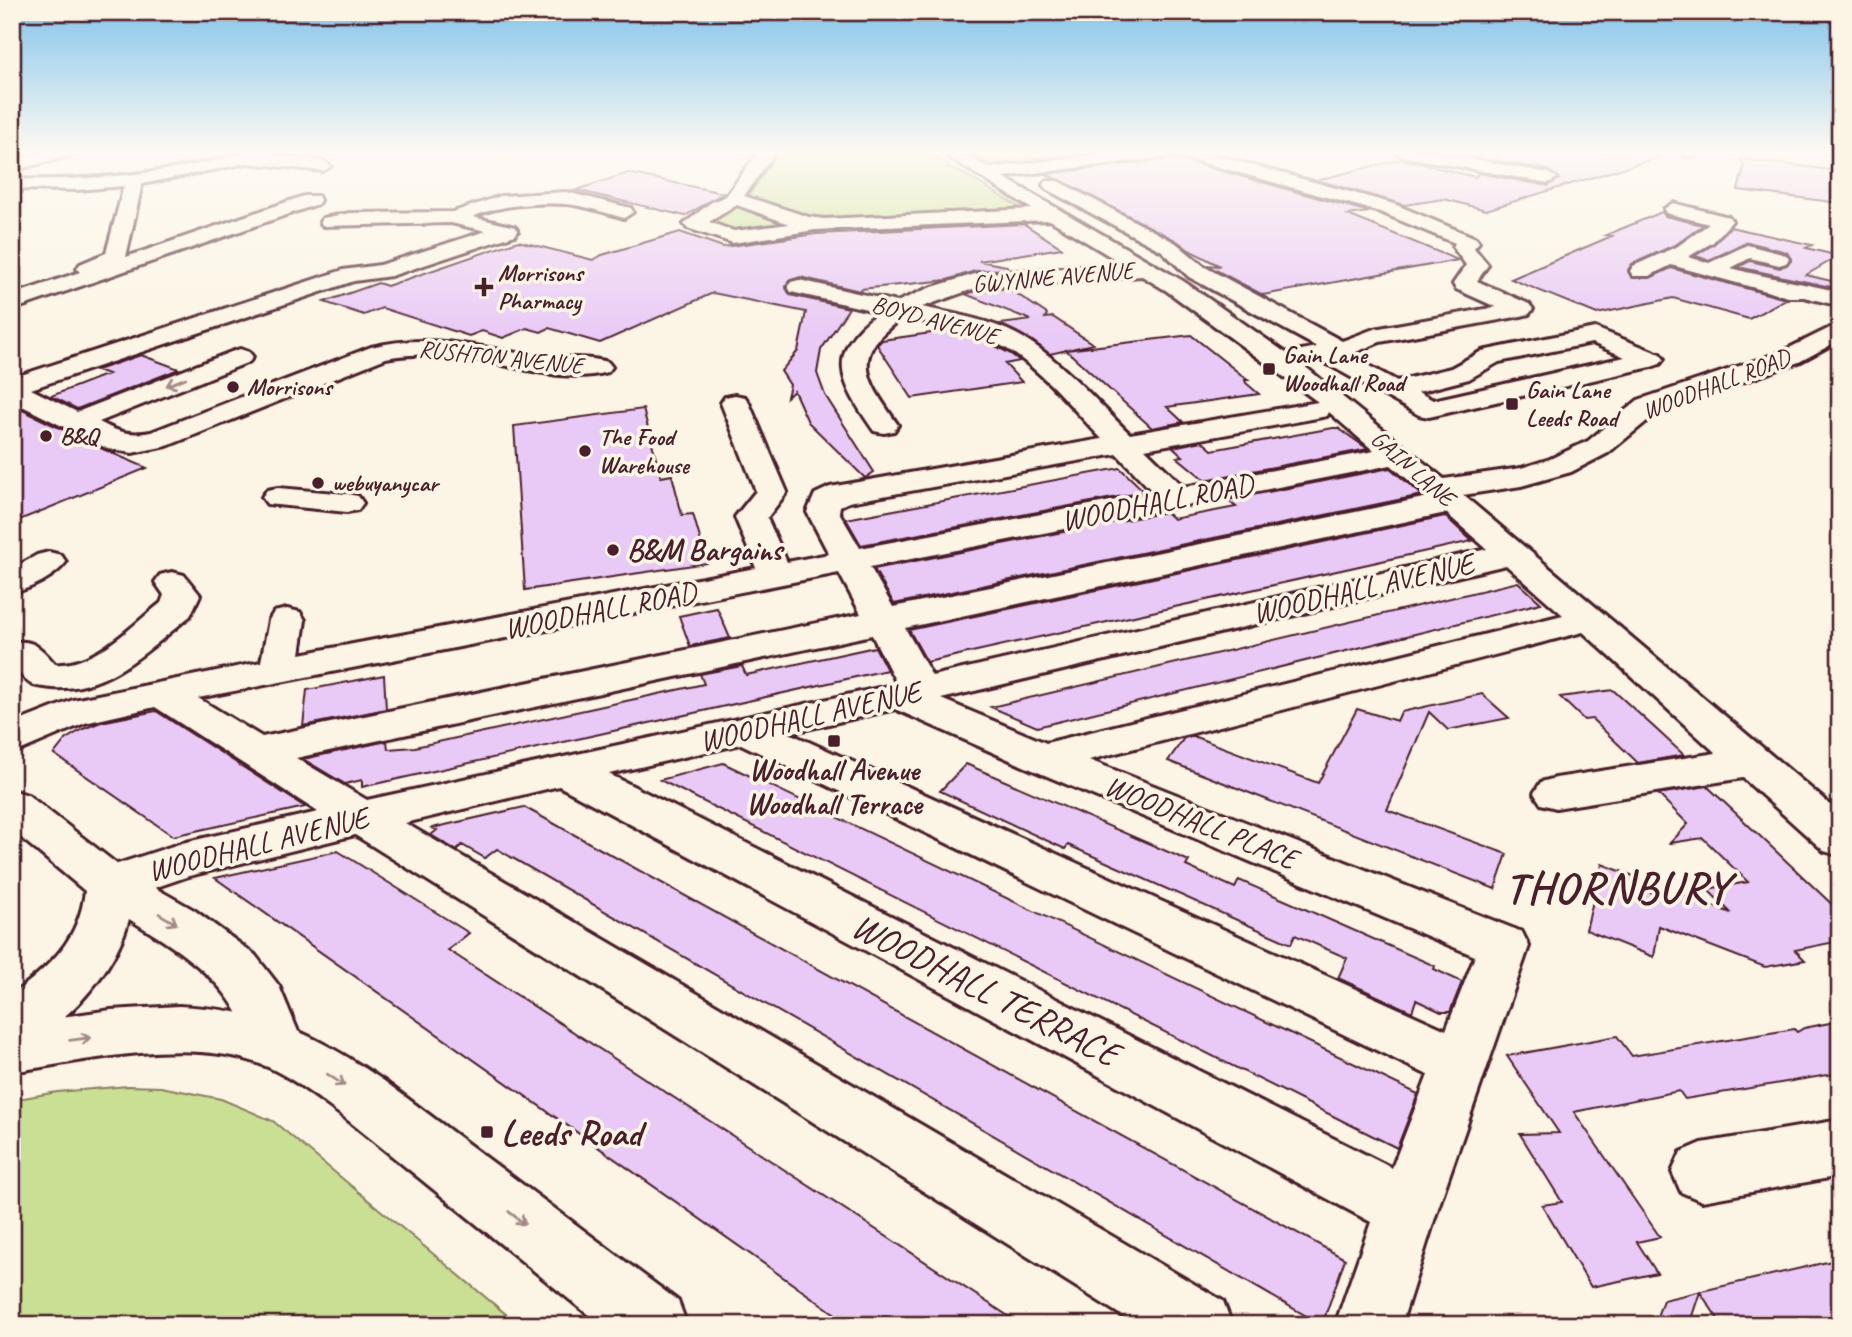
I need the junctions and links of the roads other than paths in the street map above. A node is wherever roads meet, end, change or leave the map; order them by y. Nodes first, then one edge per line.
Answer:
1 (126, 213) edge
2 (273, 213) edge
3 (465, 213) edge
4 (708, 213) edge
5 (781, 213) edge
6 (1106, 213) edge
7 (1400, 213) edge
8 (1691, 213) edge
9 (1053, 214) joint
10 (455, 218) junction
11 (330, 222) dead end
12 (814, 224) junction
13 (1668, 258) junction
14 (1779, 259) dead end
15 (1145, 269) junction
16 (1712, 270) junction
17 (1641, 271) dead end
18 (799, 287) dead end
19 (23, 288) edge
20 (1746, 289) dead end
21 (1788, 289) junction
22 (1840, 299) edge
23 (12, 303) edge
24 (902, 308) junction
25 (1840, 330) edge
26 (190, 337) junction
27 (1333, 352) junction
28 (1284, 361) junction
29 (256, 363) junction
30 (599, 367) dead end
31 (304, 382) junction
32 (12, 389) edge
33 (1392, 390) junction
34 (735, 403) dead end
35 (1317, 410) dead end
36 (78, 421) junction
37 (884, 425) dead end
38 (1122, 445) junction
39 (1399, 455) junction
40 (1445, 495) junction
41 (278, 497) dead end
42 (1177, 498) junction
43 (347, 503) dead end
44 (1513, 554) junction
45 (49, 562) dead end
46 (849, 562) junction
47 (776, 576) junction
48 (172, 582) dead end
49 (12, 583) edge
50 (1590, 619) junction
51 (287, 620) dead end
52 (882, 621) junction
53 (23, 652) dead end
54 (278, 671) junction
55 (161, 693) junction
56 (910, 694) junction
57 (746, 730) junction
58 (12, 740) edge
59 (257, 752) junction
60 (1043, 758) junction
61 (1752, 762) junction
62 (564, 769) junction
63 (1556, 793) dead end
64 (12, 806) edge
65 (361, 818) junction
66 (1840, 839) edge
67 (110, 885) junction
68 (12, 1025) edge
69 (277, 1046) junction
70 (12, 1048) edge
71 (1462, 1064) junction
72 (1840, 1149) edge
73 (1702, 1172) dead end
74 (1407, 1208) junction
75 (654, 1325) edge
76 (1199, 1325) edge
77 (1368, 1325) edge

1 - 19 main road
2 - 23 main road
3 - 10 main road
4 - 12 main road
5 - 12 main road
6 - 27 main road
7 - 27 main road
8 - 13 main road
9 - 12 main road
9 - 15 main road, GAIN LANE
10 - 11 main road
10 - 26 main road
13 - 16 main road
13 - 17 main road
14 - 16 main road
15 - 24 main road, GWYNNE AVENUE
15 - 28 main road, GAIN LANE
16 - 21 main road
18 - 24 main road, BOYD AVENUE
20 - 21 main road
21 - 22 main road
24 - 37 main road, GWYNNE AVENUE
24 - 38 main road, BOYD AVENUE
25 - 40 main road, WOODHALL ROAD
26 - 29 main road
26 - 32 main road
27 - 28 main road
27 - 33 main road
28 - 39 main road, GAIN LANE
29 - 31 main road
29 -> 36 main road
30 - 31 main road, RUSHTON AVENUE
31 - 36 main road, RUSHTON AVENUE
32 - 36 main road, RUSHTON AVENUE
33 - 33 main road
34 - 47 main road
35 - 38 main road
38 - 42 main road, BOYD AVENUE
38 - 46 main road
39 - 40 main road, GAIN LANE
39 - 42 main road, WOODHALL ROAD
40 - 44 main road, GAIN LANE
40 - 52 main road, WOODHALL ROAD
41 - 43 main road
42 - 46 main road, WOODHALL ROAD
44 - 50 main road, GAIN LANE
44 - 56 main road, WOODHALL AVENUE
45 - 49 main road
46 - 47 main road, WOODHALL ROAD
46 - 52 main road
47 - 54 main road, WOODHALL ROAD
48 - 53 main road
50 - 60 main road
50 - 61 main road, GAIN LANE
51 - 54 main road
52 - 56 main road
52 - 59 main road, WOODHALL ROAD
54 - 55 main road, WOODHALL ROAD
55 - 58 main road, WOODHALL ROAD
55 - 59 main road
56 - 57 main road, WOODHALL AVENUE
56 - 60 main road, WOODHALL PLACE
57 - 62 main road, WOODHALL AVENUE
57 - 71 main road
59 - 65 main road
60 - 71 main road, WOODHALL PLACE
61 - 63 main road
61 - 66 main road, GAIN LANE
62 - 65 main road, WOODHALL AVENUE
62 - 74 main road, WOODHALL TERRACE
64 - 67 main road
65 - 67 main road, WOODHALL AVENUE
65 - 76 main road
67 - 68 main road
67 -> 69 main road
70 -> 69 main road
69 -> 75 main road
71 - 74 main road
72 - 73 main road
74 - 77 main road

